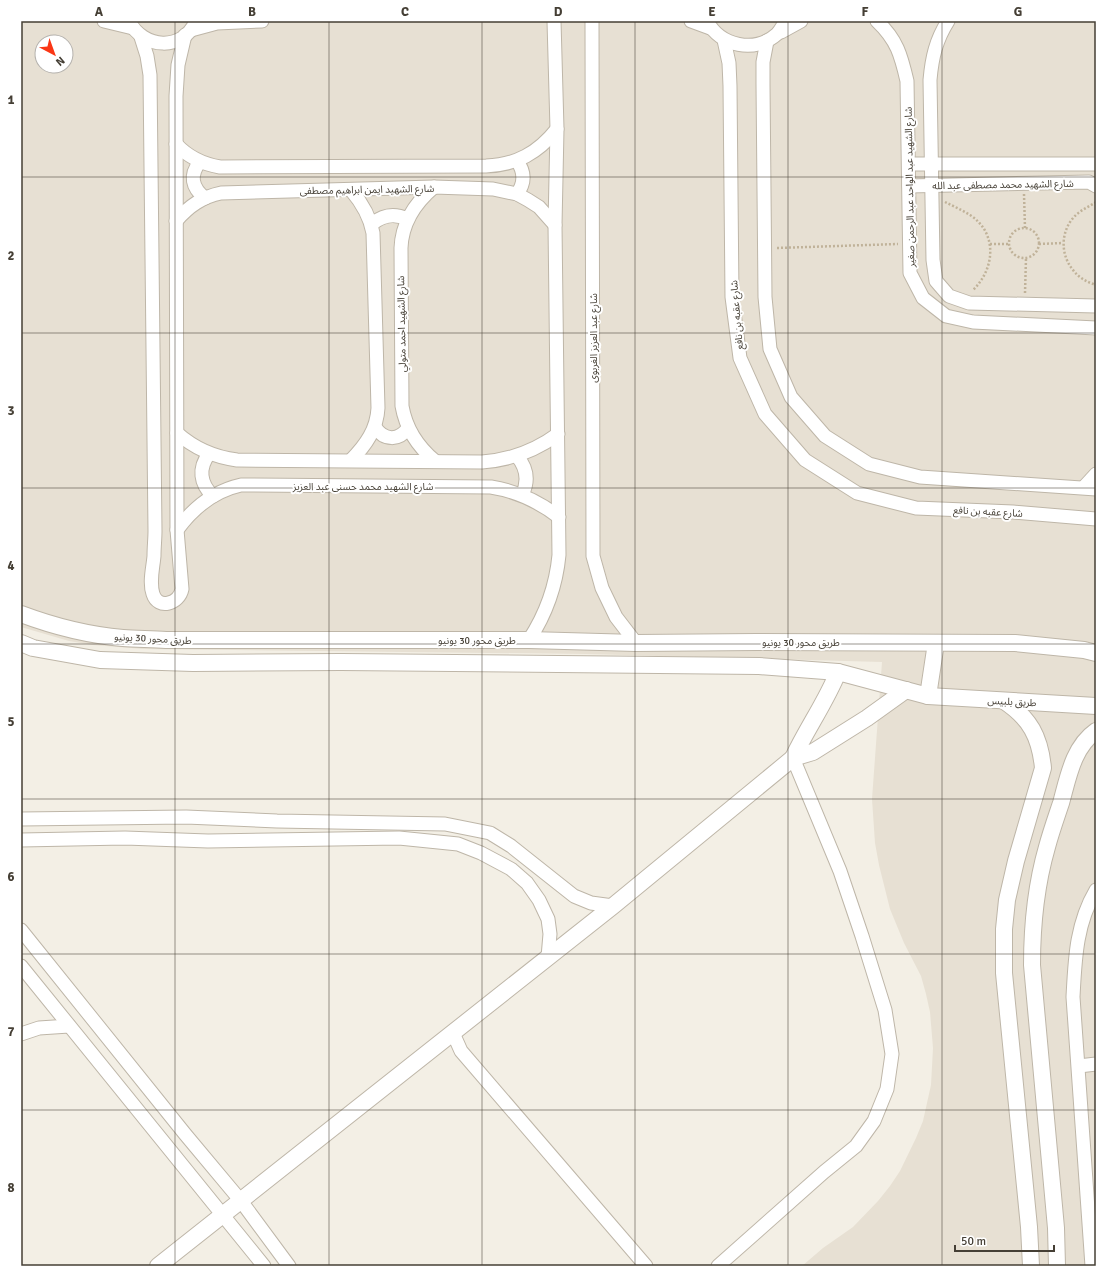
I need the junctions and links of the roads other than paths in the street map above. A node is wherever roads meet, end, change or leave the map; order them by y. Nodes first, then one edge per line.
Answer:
1 (104, 21) edge
2 (262, 21) edge
3 (554, 21) edge
4 (592, 21) edge
5 (691, 21) edge
6 (786, 21) edge
7 (801, 21) edge
8 (877, 21) edge
9 (948, 21) edge
10 (708, 24) edge
11 (134, 29) edge
12 (191, 29) edge
13 (772, 37) junction
14 (724, 40) junction
15 (557, 129) junction
16 (176, 144) junction
17 (517, 161) junction
18 (200, 162) junction
19 (909, 164) junction
20 (931, 164) junction
21 (1096, 164) edge
22 (909, 186) junction
23 (1096, 186) edge
24 (434, 187) junction
25 (351, 190) junction
26 (932, 190) junction
27 (517, 194) junction
28 (205, 198) junction
29 (407, 219) junction
30 (176, 221) junction
31 (372, 224) junction
32 (555, 225) junction
33 (1096, 306) edge
34 (1096, 328) edge
35 (375, 427) junction
36 (408, 428) junction
37 (177, 433) junction
38 (558, 434) junction
39 (209, 454) junction
40 (517, 456) junction
41 (351, 460) junction
42 (435, 461) junction
43 (1096, 474) edge
44 (1090, 488) edge
45 (522, 495) junction
46 (213, 496) junction
47 (559, 517) junction
48 (1096, 519) edge
49 (177, 530) junction
50 (21, 614) edge
51 (529, 640) junction
52 (21, 643) edge
53 (636, 643) junction
54 (936, 643) junction
55 (1096, 652) edge
56 (838, 672) junction
57 (906, 690) junction
58 (928, 696) junction
59 (1004, 701) junction
60 (1096, 706) edge
61 (1096, 731) edge
62 (793, 758) junction
63 (21, 819) edge
64 (80, 819) junction
65 (81, 838) junction
66 (21, 840) edge
67 (1096, 890) edge
68 (613, 906) junction
69 (21, 930) edge
70 (548, 957) junction
71 (22, 972) edge
72 (68, 1026) junction
73 (453, 1033) junction
74 (21, 1034) edge
75 (1096, 1064) edge
76 (1079, 1066) junction
77 (241, 1201) junction
78 (223, 1215) junction
79 (158, 1266) edge
80 (264, 1266) edge
81 (289, 1266) edge
82 (646, 1266) edge
83 (718, 1266) edge
84 (1031, 1266) edge
85 (1058, 1266) edge
86 (1092, 1266) edge

1 - 11 street
2 - 12 street
3 - 15 street
4 - 53 street, شارع عبد العزيز الغربوى
5 - 10 street
6 - 13 street
7 - 13 street
8 - 19 street, شارع الشهيد عبد الواحد عبد الرحمن صغير
9 - 20 street
10 - 14 street
11 - 12 street
11 - 49 street
12 - 16 street
13 - 14 street
13 - 44 street
14 - 48 street, شارع عقبه بن نافع
15 - 17 street
15 - 32 street
16 - 18 street
16 - 30 street
17 - 18 street
17 - 27 street
18 - 28 street
19 - 20 street, شارع الشهيد محمد مصطفى عبد الله
19 - 22 street, شارع الشهيد عبد الواحد عبد الرحمن صغير
20 - 21 street, شارع الشهيد محمد مصطفى عبد الله
20 - 26 street
22 - 26 street, شارع الشهيد محمد مصطفى عبد الله
22 - 34 street, شارع الشهيد عبد الواحد عبد الرحمن صغير
23 - 26 street, شارع الشهيد محمد مصطفى عبد الله
24 - 25 street, شارع الشهيد ايمن ابراهيم مصطفى
24 - 27 street, شارع الشهيد ايمن ابراهيم مصطفى
24 - 29 street, شارع الشهيد احمد متولي
25 - 28 street, شارع الشهيد ايمن ابراهيم مصطفى
25 - 31 street
26 - 33 street
27 - 32 street, شارع الشهيد ايمن ابراهيم مصطفى
28 - 30 street, شارع الشهيد ايمن ابراهيم مصطفى
29 - 31 street
29 - 36 street, شارع الشهيد احمد متولي
30 - 37 street
31 - 35 street
32 - 38 street
35 - 36 street
35 - 41 street
36 - 42 street, شارع الشهيد احمد متولي
37 - 39 street
37 - 49 street
38 - 40 street
38 - 47 street
39 - 41 street
39 - 46 street
40 - 42 street
40 - 45 street
41 - 42 street
43 - 44 street
45 - 46 street, شارع الشهيد محمد حسنى عبد العزيز
45 - 47 street, شارع الشهيد محمد حسنى عبد العزيز
46 - 49 street, شارع الشهيد محمد حسنى عبد العزيز
47 - 51 street
50 - 51 street, طريق محور 30 يونيو
51 - 53 street, طريق محور 30 يونيو
52 - 56 street
53 - 54 street, طريق محور 30 يونيو
54 - 55 street
54 - 58 street
56 - 57 street
56 - 62 street
57 - 58 street
57 - 62 street
58 - 59 street, طريق بلبيس
59 - 60 street, طريق بلبيس
59 - 84 street
61 - 85 street
62 - 68 street
62 - 83 street
63 - 64 street
64 - 65 street
64 - 68 street
65 - 66 street
65 - 70 street
67 - 76 street
68 - 70 street
69 - 77 street
70 - 73 street
71 - 72 street
72 - 74 street
72 - 78 street
73 - 77 street
73 - 82 street
75 - 76 street
76 - 86 street
77 - 78 street
77 - 81 street
78 - 79 street
78 - 80 street

